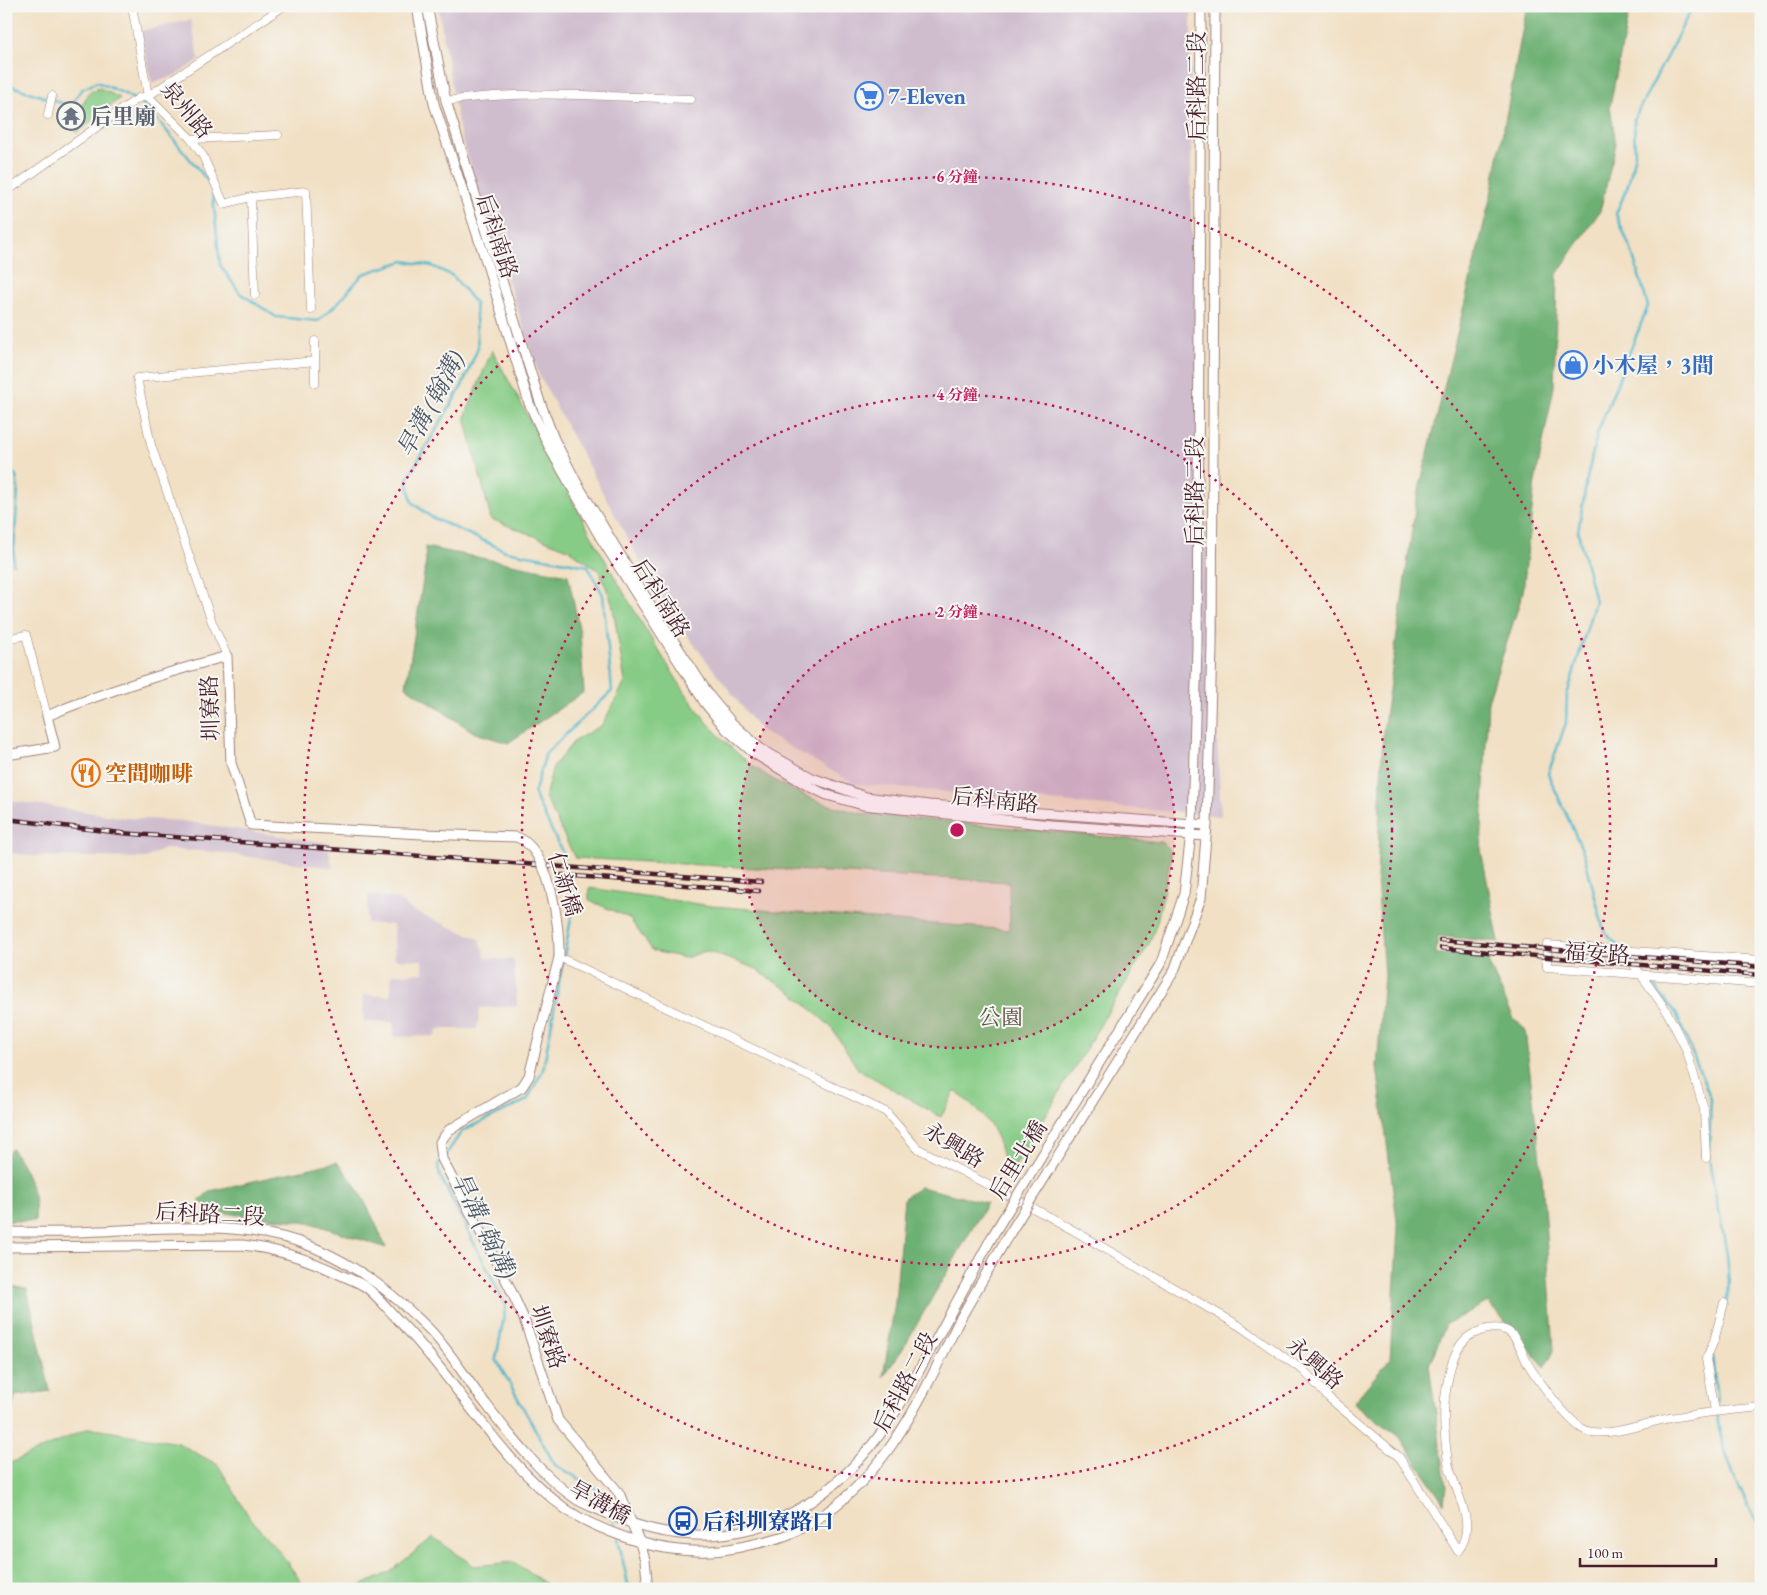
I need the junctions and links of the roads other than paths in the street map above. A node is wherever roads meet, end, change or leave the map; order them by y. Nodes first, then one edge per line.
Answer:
1 (132, 6) edge
2 (284, 6) edge
3 (417, 6) edge
4 (426, 6) edge
5 (1201, 6) edge
6 (1215, 6) edge
7 (52, 96) dead end
8 (144, 97) junction
9 (691, 99) dead end
10 (446, 101) junction
11 (434, 104) junction
12 (48, 114) dead end
13 (278, 135) dead end
14 (192, 139) junction
15 (1199, 189) junction
16 (1215, 189) junction
17 (6, 192) edge
18 (251, 197) junction
19 (255, 295) dead end
20 (311, 310) dead end
21 (315, 341) dead end
22 (315, 361) junction
23 (316, 383) dead end
24 (1213, 494) junction
25 (1198, 496) junction
26 (6, 639) edge
27 (227, 656) junction
28 (47, 716) junction
29 (6, 755) edge
30 (1052, 815) junction
31 (1192, 824) junction
32 (1051, 825) junction
33 (1207, 825) junction
34 (422, 834) joint
35 (1191, 835) junction
36 (1206, 836) junction
37 (1624, 951) junction
38 (559, 957) junction
39 (1761, 960) edge
40 (1161, 963) joint
41 (1174, 971) joint
42 (1639, 974) junction
43 (1761, 984) edge
44 (1706, 1158) dead end
45 (6, 1232) edge
46 (6, 1247) edge
47 (1724, 1303) dead end
48 (960, 1318) joint
49 (914, 1380) joint
50 (1761, 1407) edge
51 (1715, 1411) junction
52 (531, 1459) joint
53 (522, 1470) joint
54 (633, 1525) junction
55 (640, 1543) junction
56 (648, 1589) edge

1 - 8 street, 泉州路
2 - 8 street
3 - 11 street, 后科南路
4 - 10 street, 后科南路
5 - 15 street, 后科路二段
6 - 16 street, 后科路二段
7 - 12 street
8 - 14 street, 泉州路
8 - 17 street
9 - 10 street
10 - 11 street
10 - 30 street, 后科南路
11 - 32 street, 后科南路
13 - 14 street
14 - 18 street, 泉州路
15 - 16 street
15 - 25 street, 后科路二段
16 - 24 street, 后科路二段
18 - 19 street
18 - 20 street, 泉州路
21 - 22 street
22 - 23 street
22 - 27 street
24 - 25 street
24 - 33 street, 后科路二段
25 - 31 street, 后科路二段
26 - 28 street
27 - 28 street, 圳寮路
27 - 34 street, 圳寮路
28 - 29 street
30 - 31 street, 后科南路
30 - 32 street
31 - 33 street, 后科南路
31 - 35 street, 后科路二段
32 - 35 street, 后科南路
33 - 36 street, 后科路二段
34 - 38 street, 仁新橋, bridge
35 - 36 street, 后科南路
35 - 40 street, 后科路二段
36 - 41 street, 后科路二段
37 - 39 street, 福安路
37 - 42 street
37 - 42 street, 福安路
38 - 51 street, 永興路
38 - 54 street, 圳寮路
40 - 49 street, 后里北橋, bridge
41 - 48 street, 后里北橋, bridge
42 - 43 street, 福安路
42 - 44 street
45 - 52 street, 后科路二段
46 - 53 street, 后科路二段
47 - 51 street
48 - 55 street, 后科路二段
49 - 54 street, 后科路二段
50 - 51 street, 永興路
52 - 54 street, 旱溝橋
53 - 55 street, 旱溝橋
54 - 55 street, 圳寮路
55 - 56 street, 圳寮路

